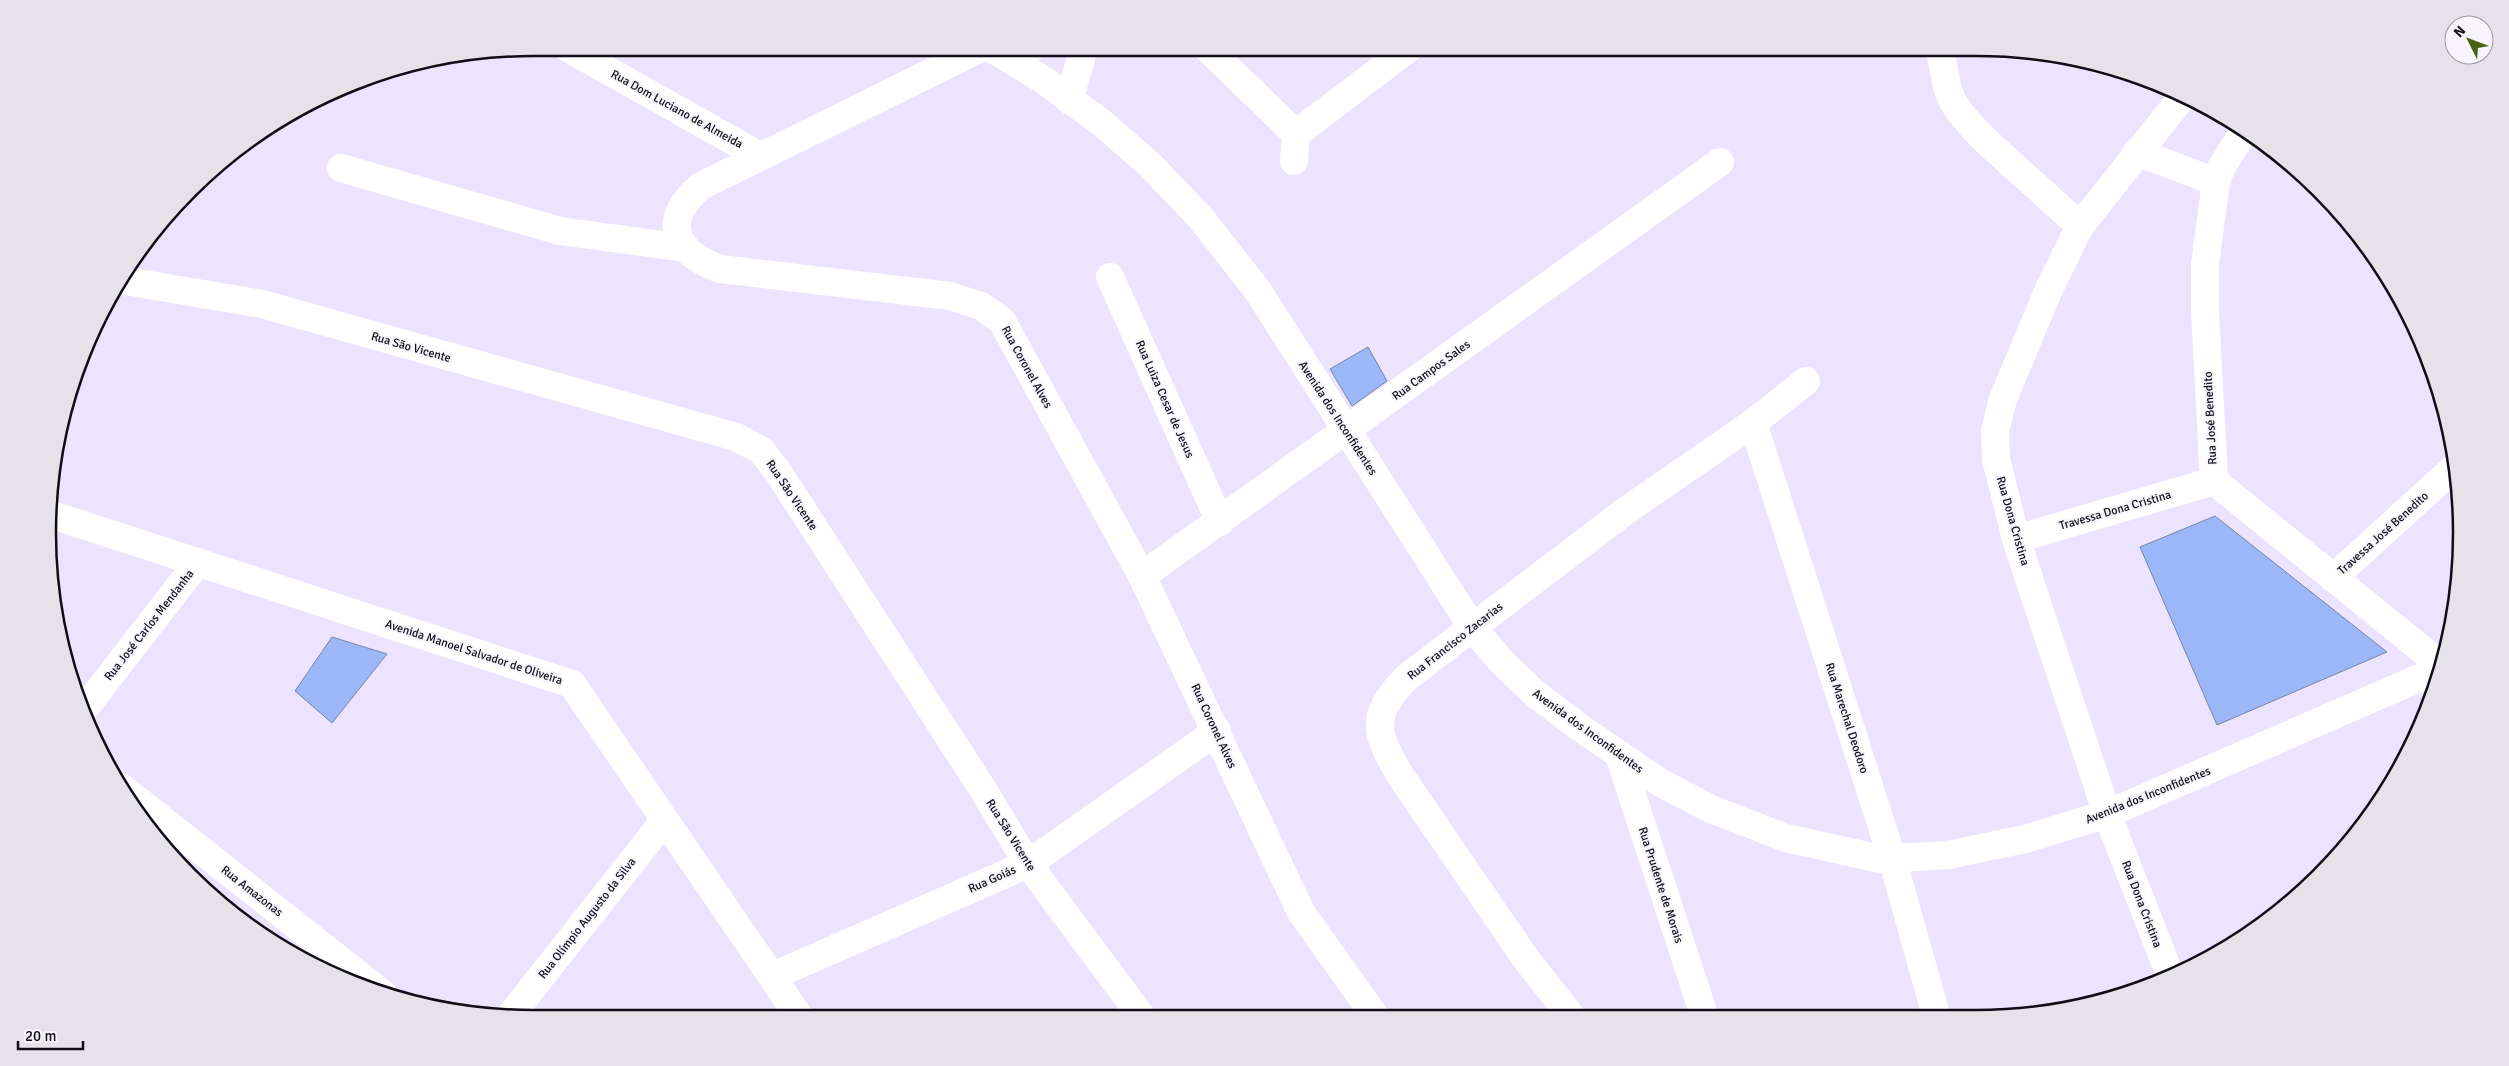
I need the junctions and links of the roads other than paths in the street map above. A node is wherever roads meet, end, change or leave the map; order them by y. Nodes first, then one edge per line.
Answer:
1 (582, 56) edge
2 (965, 56) edge
3 (1024, 56) edge
4 (1082, 56) edge
5 (1215, 56) edge
6 (1398, 56) edge
7 (1941, 56) edge
8 (1069, 100) junction
9 (2178, 101) edge
10 (1296, 134) junction
11 (2242, 138) edge
12 (2137, 152) junction
13 (760, 156) junction
14 (1294, 161) dead end
15 (1720, 162) dead end
16 (341, 168) dead end
17 (2216, 182) junction
18 (2080, 226) junction
19 (686, 248) junction
20 (1110, 277) dead end
21 (129, 281) edge
22 (1806, 381) dead end
23 (1753, 423) junction
24 (1346, 431) junction
25 (2449, 472) edge
26 (2214, 480) junction
27 (57, 516) edge
28 (1220, 522) junction
29 (2016, 539) junction
30 (198, 562) junction
31 (1142, 576) junction
32 (2333, 578) junction
33 (1472, 627) junction
34 (2436, 660) edge
35 (2431, 673) edge
36 (89, 703) edge
37 (1217, 731) junction
38 (1619, 755) junction
39 (141, 804) edge
40 (2107, 814) junction
41 (664, 821) junction
42 (1892, 858) junction
43 (1028, 864) junction
44 (2168, 969) edge
45 (773, 976) junction
46 (361, 977) edge
47 (1564, 1007) edge
48 (515, 1009) edge
49 (795, 1010) edge
50 (1137, 1010) edge
51 (1371, 1010) edge
52 (1702, 1010) edge
53 (1935, 1010) edge

1 - 13 street, Rua Dom Luciano de Almeida
2 - 13 street, Rua Coronel Alves
3 - 8 street, Avenida dos Inconfidentes
4 - 8 street
5 - 10 street
6 - 10 street
7 - 18 street
8 - 24 street, Avenida dos Inconfidentes
9 - 12 street, Rua Dona Cristina
10 - 14 street
11 - 17 street, Rua José Benedito
12 - 17 street
12 - 18 street, Rua Dona Cristina
13 - 19 street, Rua Coronel Alves
15 - 24 street, Rua Campos Sales
16 - 19 street
17 - 26 street, Rua José Benedito
18 - 29 street, Rua Dona Cristina
19 - 31 street, Rua Coronel Alves
20 - 28 street, Rua Luiza Cesar de Jesus
21 - 43 street, Rua São Vicente
22 - 23 street, Rua Francisco Zacarias
23 - 33 street, Rua Francisco Zacarias
23 - 42 street, Rua Marechal Deodoro
24 - 28 street, Rua Campos Sales
24 - 33 street, Avenida dos Inconfidentes
25 - 32 street, Travessa José Benedito
26 - 29 street, Travessa Dona Cristina
26 - 32 street, Rua José Benedito
27 - 30 street, Avenida Manoel Salvador de Oliveira
28 - 31 street, Rua Campos Sales
29 - 40 street, Rua Dona Cristina
30 - 36 street, Rua José Carlos Mendanha
30 - 41 street, Avenida Manoel Salvador de Oliveira
31 - 37 street, Rua Coronel Alves
32 - 34 street, Rua José Benedito
33 - 38 street, Avenida dos Inconfidentes
33 - 47 street, Rua Francisco Zacarias
35 - 40 street, Avenida dos Inconfidentes
37 - 43 street, Rua Goiás
37 - 51 street, Rua Coronel Alves
38 - 42 street, Avenida dos Inconfidentes
38 - 52 street, Rua Prudente de Morais
39 - 46 street, Rua Amazonas
40 - 42 street, Avenida dos Inconfidentes
40 - 44 street, Rua Dona Cristina
41 - 45 street, Avenida Manoel Salvador de Oliveira
41 - 48 street, Rua Olímpio Augusto da Silva
42 - 53 street, Rua Marechal Deodoro
43 - 45 street, Rua Goiás
43 - 50 street, Rua São Vicente
45 - 49 street, Avenida Manoel Salvador de Oliveira

